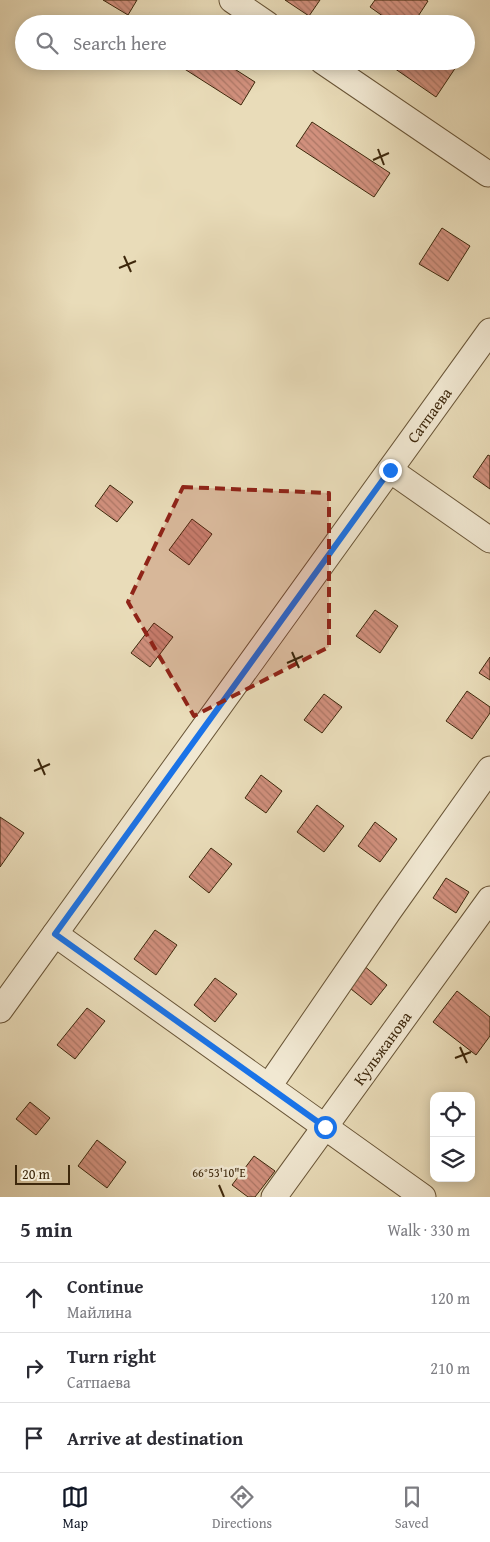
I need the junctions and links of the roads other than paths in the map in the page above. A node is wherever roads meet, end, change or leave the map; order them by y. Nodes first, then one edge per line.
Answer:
1 (232, 0) edge
2 (254, 15) edge
3 (335, 70) edge
4 (489, 176) edge
5 (490, 331) edge
6 (390, 470) junction
7 (490, 540) edge
8 (490, 769) edge
9 (490, 899) edge
10 (55, 934) junction
11 (0, 1010) edge
12 (269, 1086) junction
13 (325, 1127) junction
14 (274, 1197) edge
15 (423, 1197) edge

1 - 2 street
3 - 4 street
5 - 6 street, Сатпаева
6 - 7 street
6 - 10 street, Сатпаева
8 - 12 street
9 - 13 street, Кульжанова
10 - 11 street, Сатпаева
10 - 12 street
12 - 13 street
13 - 14 street, Кульжанова
13 - 15 street

